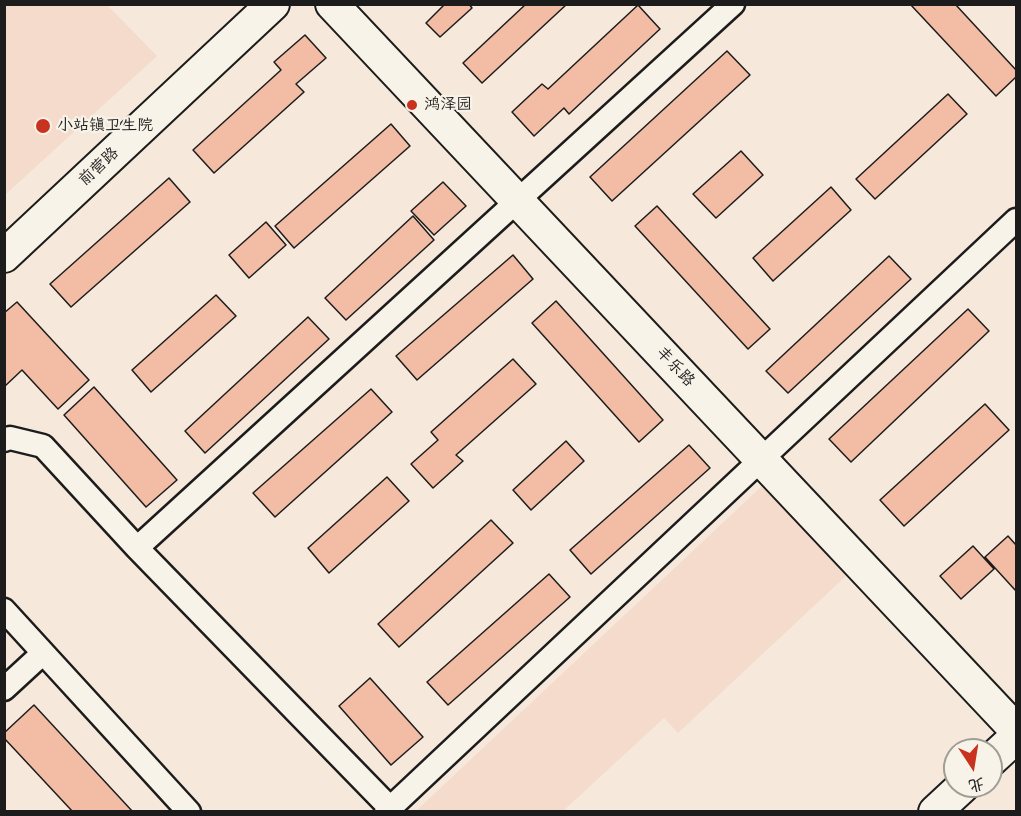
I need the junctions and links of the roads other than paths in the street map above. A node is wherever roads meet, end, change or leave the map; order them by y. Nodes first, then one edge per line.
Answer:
1 (247, 4) edge
2 (273, 4) edge
3 (332, 4) edge
4 (351, 4) edge
5 (733, 4) edge
6 (523, 197) junction
7 (1017, 220) edge
8 (4, 229) edge
9 (4, 256) edge
10 (4, 440) edge
11 (766, 454) junction
12 (137, 548) junction
13 (4, 610) edge
14 (42, 654) junction
15 (4, 689) edge
16 (1017, 711) edge
17 (1017, 730) edge
18 (1017, 737) edge
19 (1003, 749) edge
20 (950, 798) edge
21 (388, 810) edge
22 (189, 812) edge
23 (935, 812) edge

1 - 8 street, 前营路
2 - 9 street, 前营路
3 - 6 street, 丰乐路
4 - 6 street, 丰乐路
5 - 6 street
6 - 11 street, 丰乐路
6 - 12 street
7 - 11 street
10 - 12 street
11 - 16 street, 丰乐路
11 - 17 street, 丰乐路
11 - 21 street
12 - 21 street
13 - 14 street
14 - 15 street
14 - 22 street
18 - 19 street
20 - 23 street

